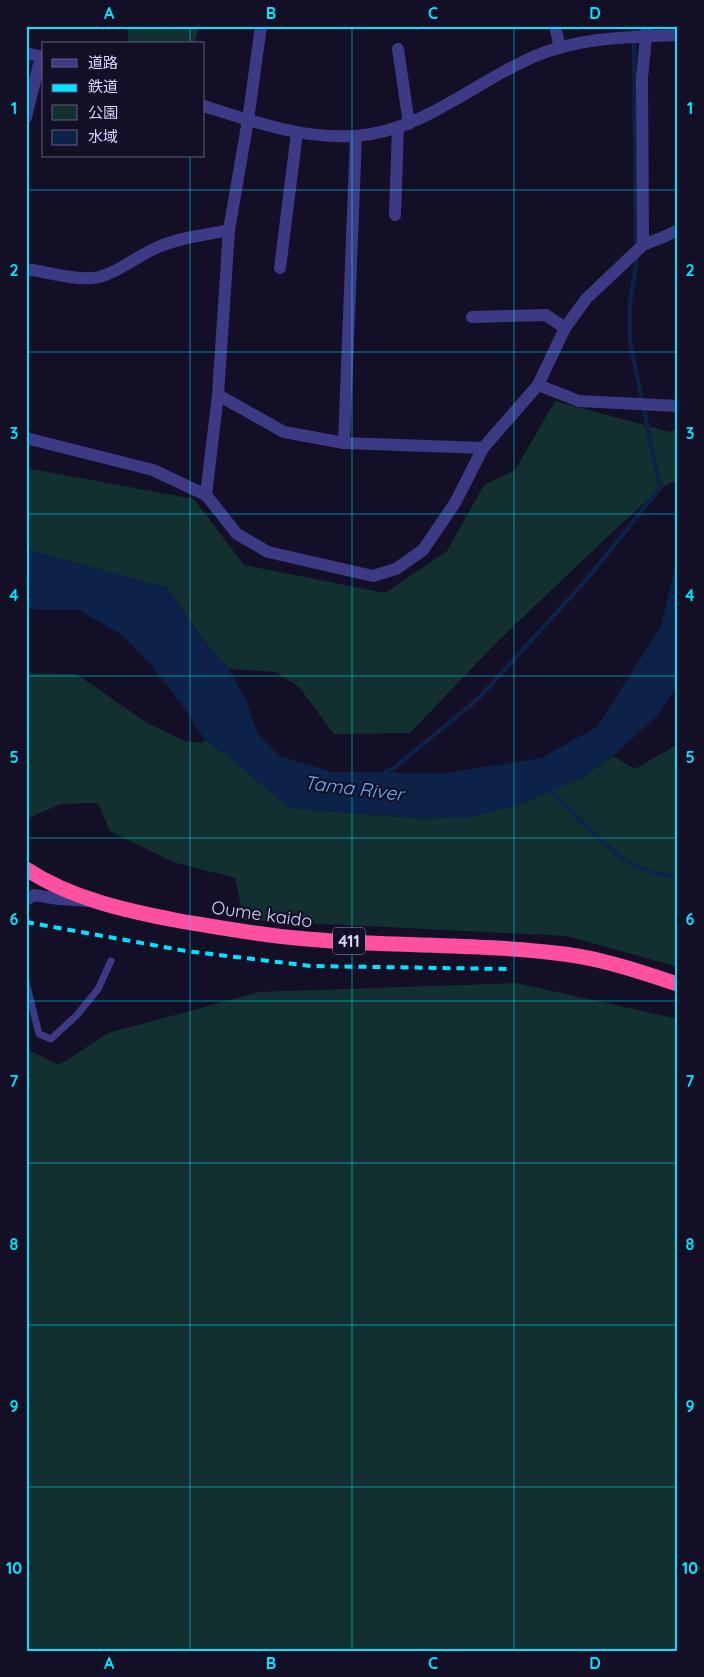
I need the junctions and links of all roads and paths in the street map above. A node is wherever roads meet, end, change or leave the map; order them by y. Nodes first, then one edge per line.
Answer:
1 (261, 26) edge
2 (556, 26) edge
3 (647, 32) edge
4 (678, 35) edge
5 (560, 48) junction
6 (398, 49) dead end
7 (26, 53) edge
8 (42, 57) edge
9 (205, 106) edge
10 (26, 117) edge
11 (248, 120) junction
12 (403, 125) junction
13 (297, 133) junction
14 (356, 136) junction
15 (395, 215) dead end
16 (229, 230) junction
17 (678, 230) edge
18 (643, 245) junction
19 (280, 268) dead end
20 (26, 271) edge
21 (472, 317) dead end
22 (566, 328) junction
23 (538, 385) junction
24 (218, 395) junction
25 (678, 406) edge
26 (26, 438) edge
27 (344, 443) junction
28 (483, 448) junction
29 (206, 495) junction
30 (26, 869) edge
31 (26, 900) edge
32 (98, 901) junction
33 (111, 962) dead end
34 (26, 982) edge
35 (678, 984) edge

1 - 11 street
2 - 5 street
3 - 4 street
3 - 5 street
3 - 18 street
5 - 12 street
6 - 12 street
7 - 8 street
8 - 10 street
9 - 11 street
11 - 13 street
11 - 16 street
12 - 14 street
12 - 15 street
13 - 14 street
13 - 19 street
14 - 27 street
16 - 20 street
16 - 24 street
17 - 18 street
18 - 22 street
21 - 22 street
22 - 23 street
23 - 25 street
23 - 28 street
24 - 27 street
24 - 29 street
26 - 29 street
27 - 28 street
28 - 29 street
30 - 32 highway, Oume kaido / 411
31 - 32 street
32 - 35 highway, Oume kaido / 411
33 - 34 lane

